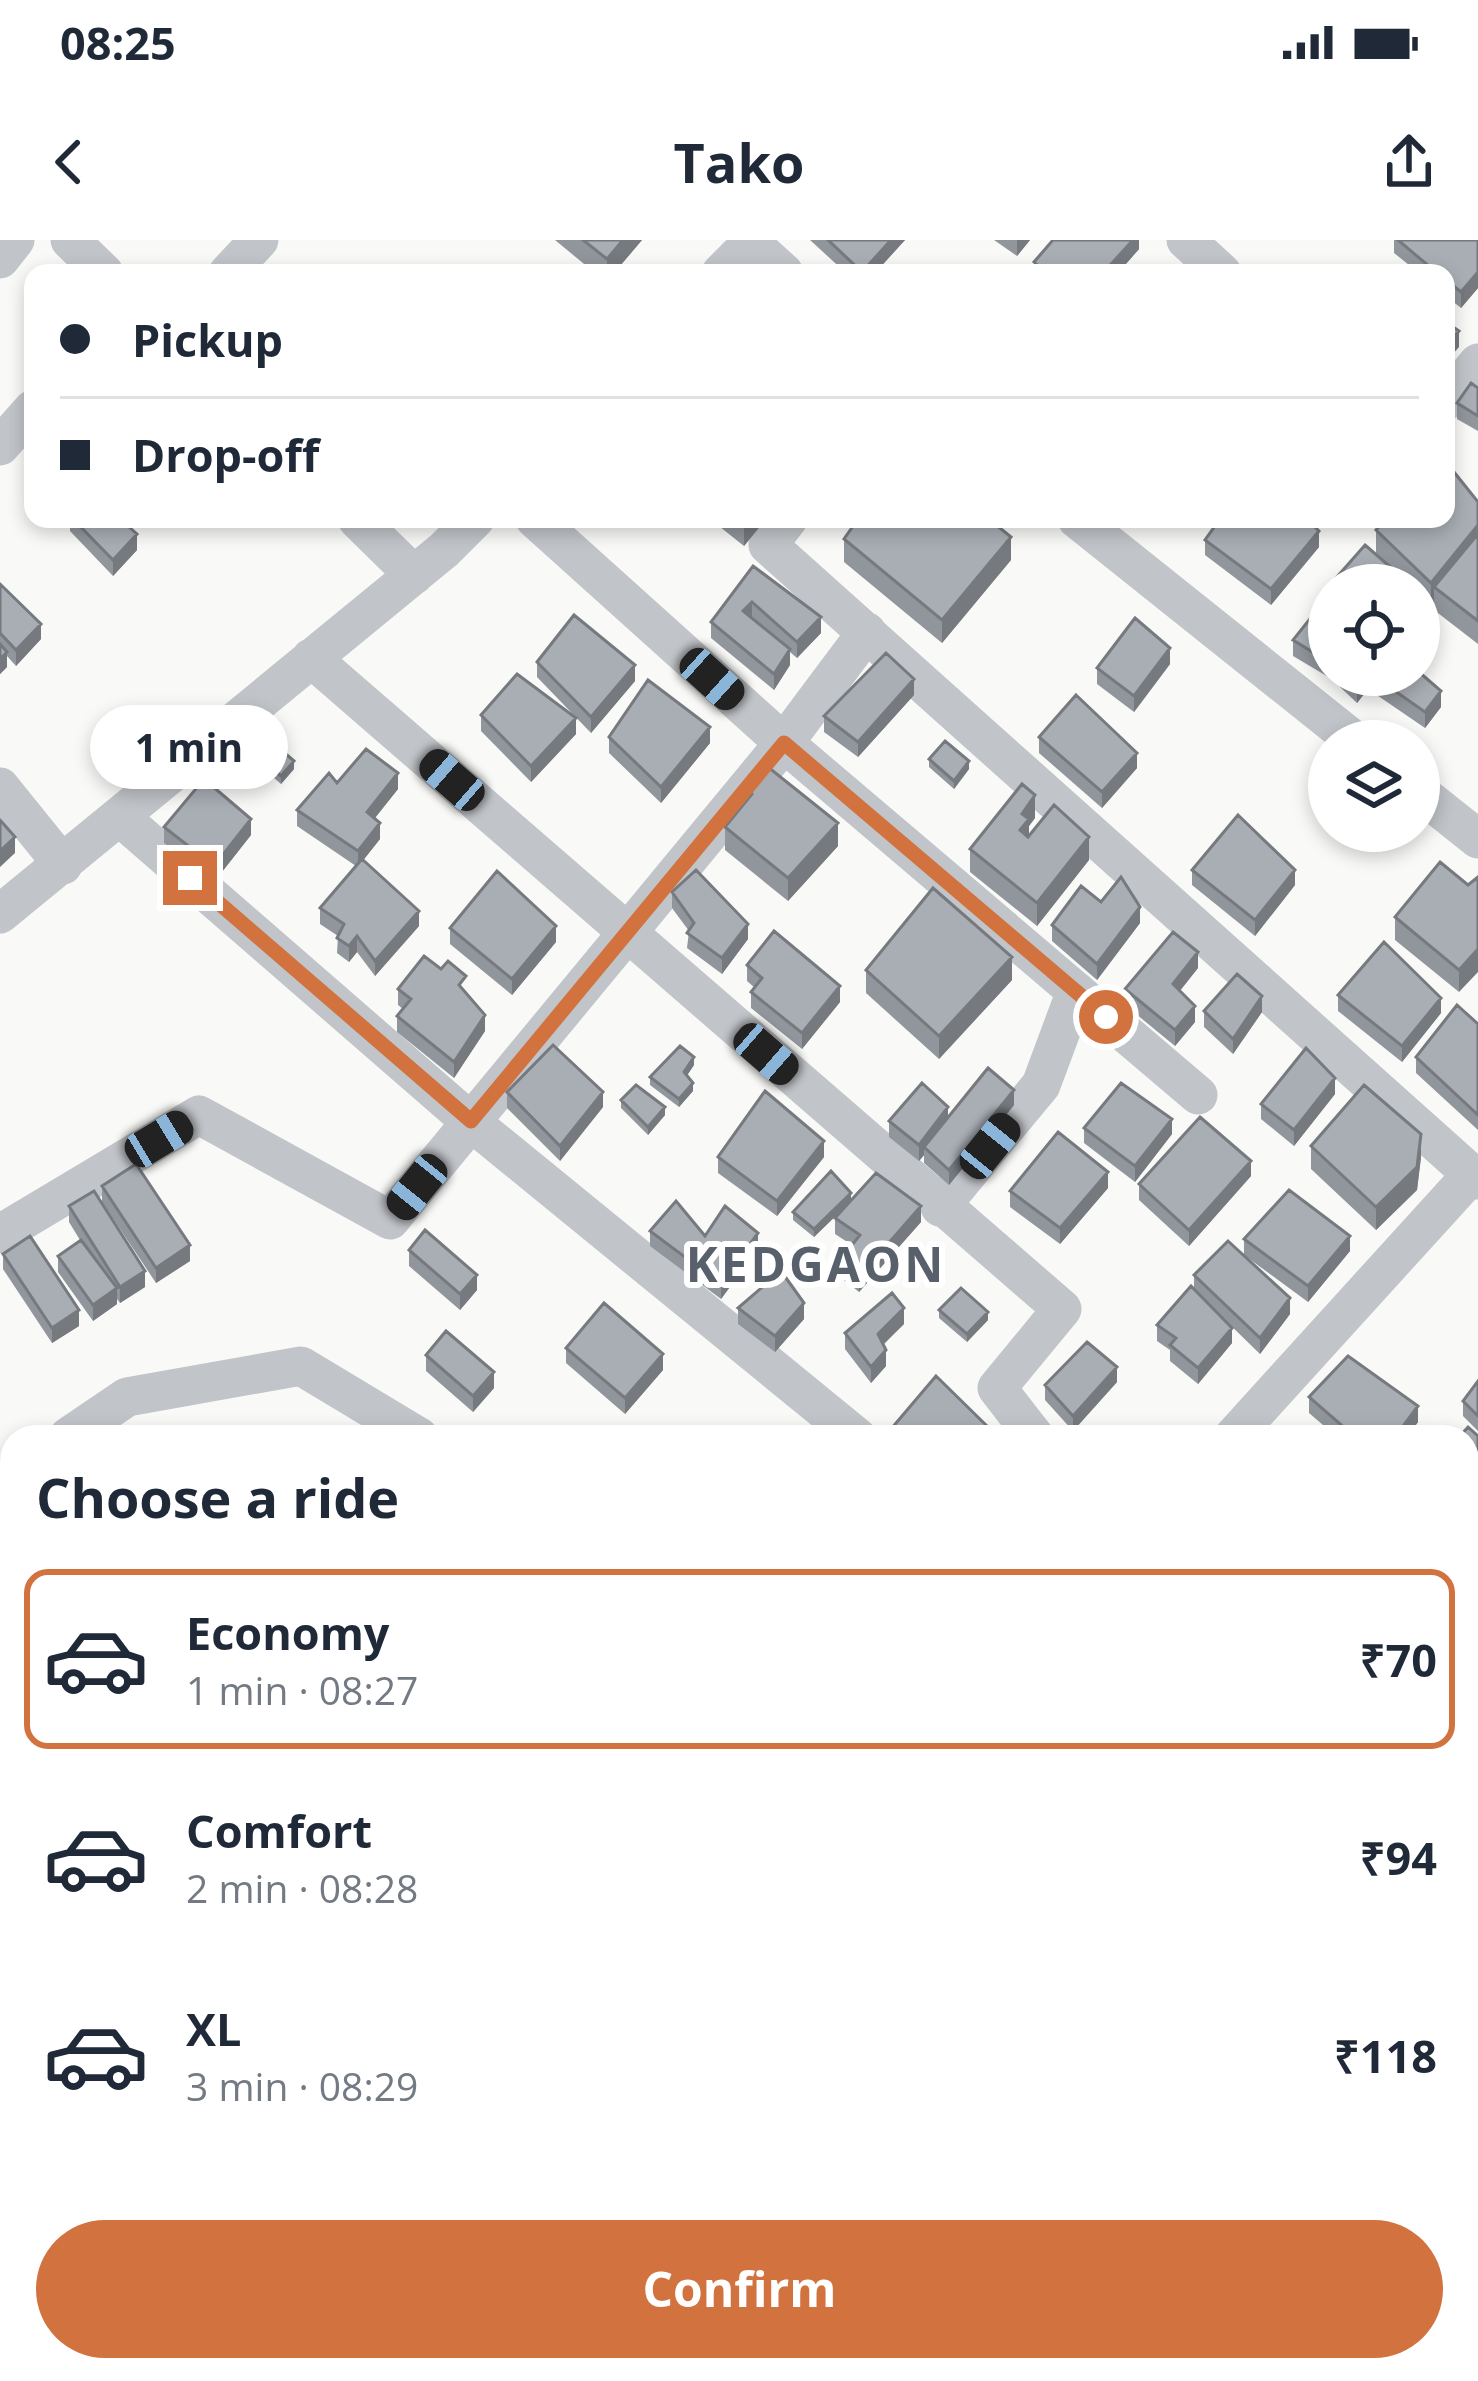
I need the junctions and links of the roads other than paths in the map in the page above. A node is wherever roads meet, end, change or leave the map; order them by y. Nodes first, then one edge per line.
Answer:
1 (15, 240) edge
2 (70, 240) edge
3 (259, 240) edge
4 (1186, 240) edge
5 (753, 242) edge
6 (0, 259) edge
7 (95, 264) edge
8 (236, 264) edge
9 (730, 264) edge
10 (775, 264) edge
11 (1212, 264) edge
12 (1478, 362) edge
13 (1455, 390) edge
14 (24, 419) edge
15 (0, 446) edge
16 (366, 528) edge
17 (466, 528) edge
18 (545, 528) edge
19 (781, 528) edge
20 (1088, 528) edge
21 (414, 575) junction
22 (867, 632) junction
23 (311, 658) junction
24 (1329, 720) edge
25 (784, 743) junction
26 (0, 787) edge
27 (1440, 809) edge
28 (120, 817) junction
29 (1478, 839) edge
30 (63, 865) junction
31 (0, 914) edge
32 (627, 932) junction
33 (1076, 991) junction
34 (1198, 1095) dead end
35 (471, 1121) junction
36 (1475, 1177) edge
37 (940, 1207) junction
38 (0, 1234) edge
39 (86, 1425) edge
40 (399, 1425) edge
41 (842, 1425) edge
42 (1025, 1425) edge
43 (1244, 1425) edge

1 - 6 street
2 - 7 street
3 - 8 street
4 - 11 street
5 - 9 street
5 - 10 street
12 - 13 street
14 - 15 street
16 - 21 street
17 - 21 street
18 - 25 street
19 - 22 street
20 - 24 street
21 - 23 street
22 - 25 street
22 - 36 street
23 - 28 street
23 - 32 street
25 - 32 street
25 - 33 street
26 - 30 street
27 - 29 street
28 - 30 street
28 - 35 street
30 - 31 street
32 - 35 street
32 - 37 street
33 - 34 street
33 - 37 street
35 - 38 street
35 - 41 street
36 - 43 street
37 - 42 street
39 - 40 street

